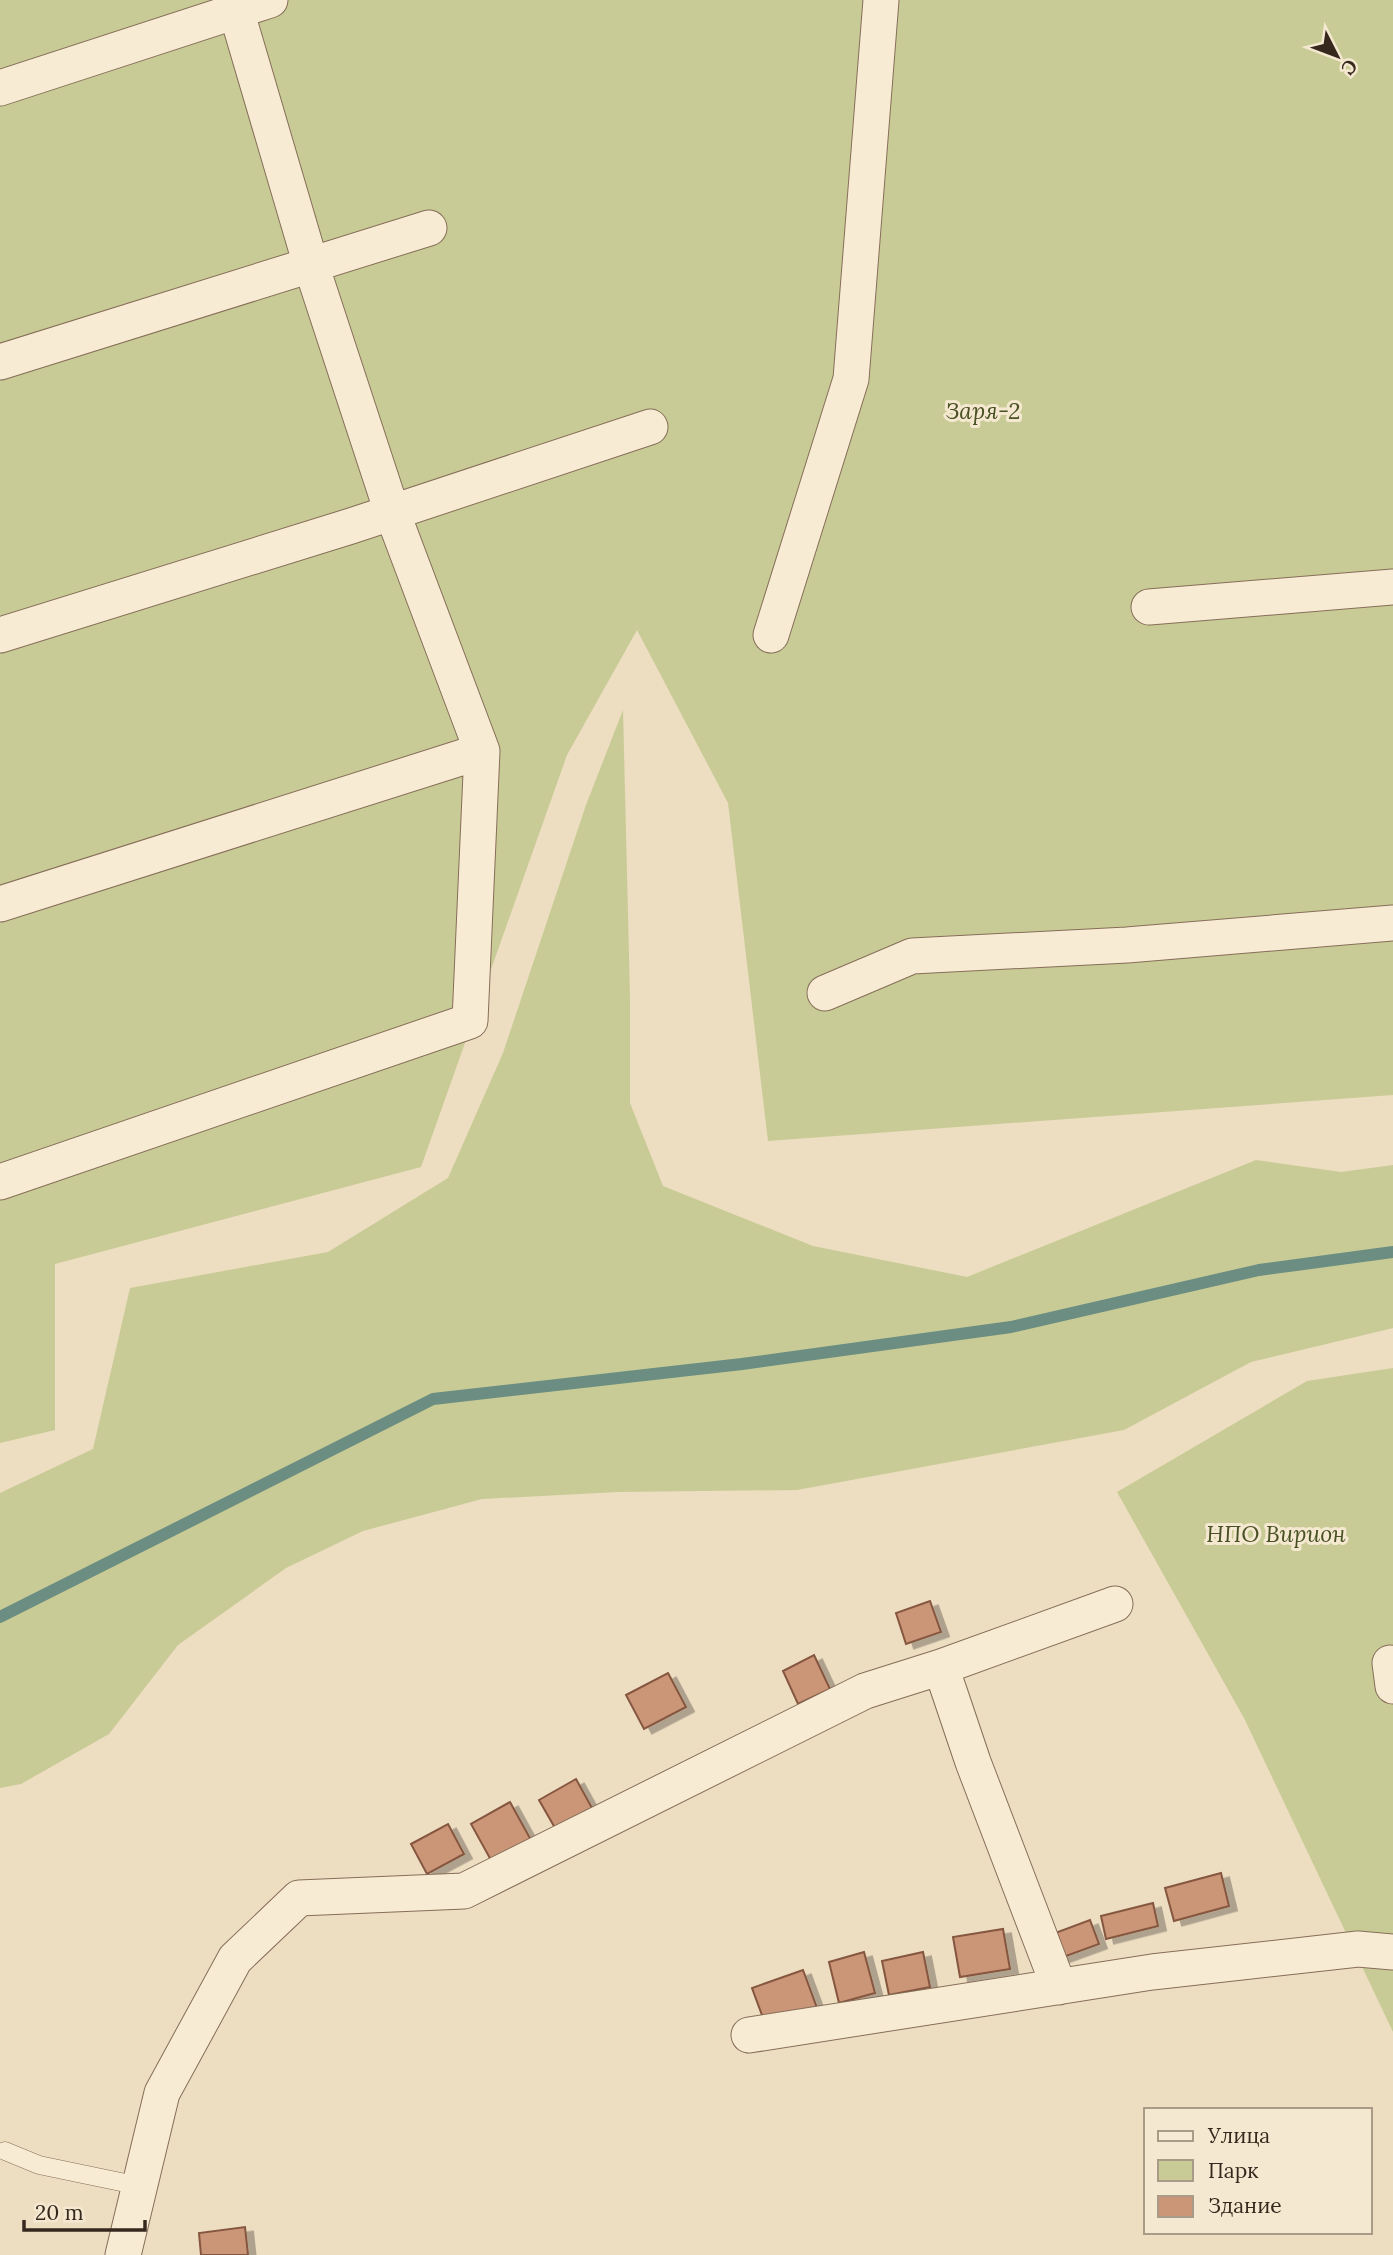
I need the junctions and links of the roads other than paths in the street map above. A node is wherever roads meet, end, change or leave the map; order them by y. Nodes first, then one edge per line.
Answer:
1 (270, 0) edge
2 (881, 0) edge
3 (234, 6) edge
4 (0, 88) edge
5 (429, 228) dead end
6 (312, 265) junction
7 (0, 362) edge
8 (650, 427) dead end
9 (392, 512) junction
10 (1393, 587) edge
11 (1149, 607) dead end
12 (0, 635) edge
13 (771, 635) dead end
14 (482, 751) junction
15 (0, 904) edge
16 (1393, 923) edge
17 (825, 993) dead end
18 (0, 1182) edge
19 (1115, 1604) dead end
20 (941, 1667) junction
21 (1393, 1952) edge
22 (1059, 1987) junction
23 (749, 2035) dead end
24 (5, 2151) dead end
25 (140, 2186) junction
26 (123, 2255) edge

1 - 3 street
2 - 13 street
3 - 4 street
3 - 6 street
5 - 6 street
6 - 7 street
6 - 9 street
8 - 9 street
9 - 12 street
9 - 14 street
10 - 11 street
14 - 15 street
14 - 18 street
16 - 17 street
19 - 20 street
20 - 22 street
20 - 25 street
21 - 22 street
22 - 23 street
24 - 25 lane
25 - 26 street

